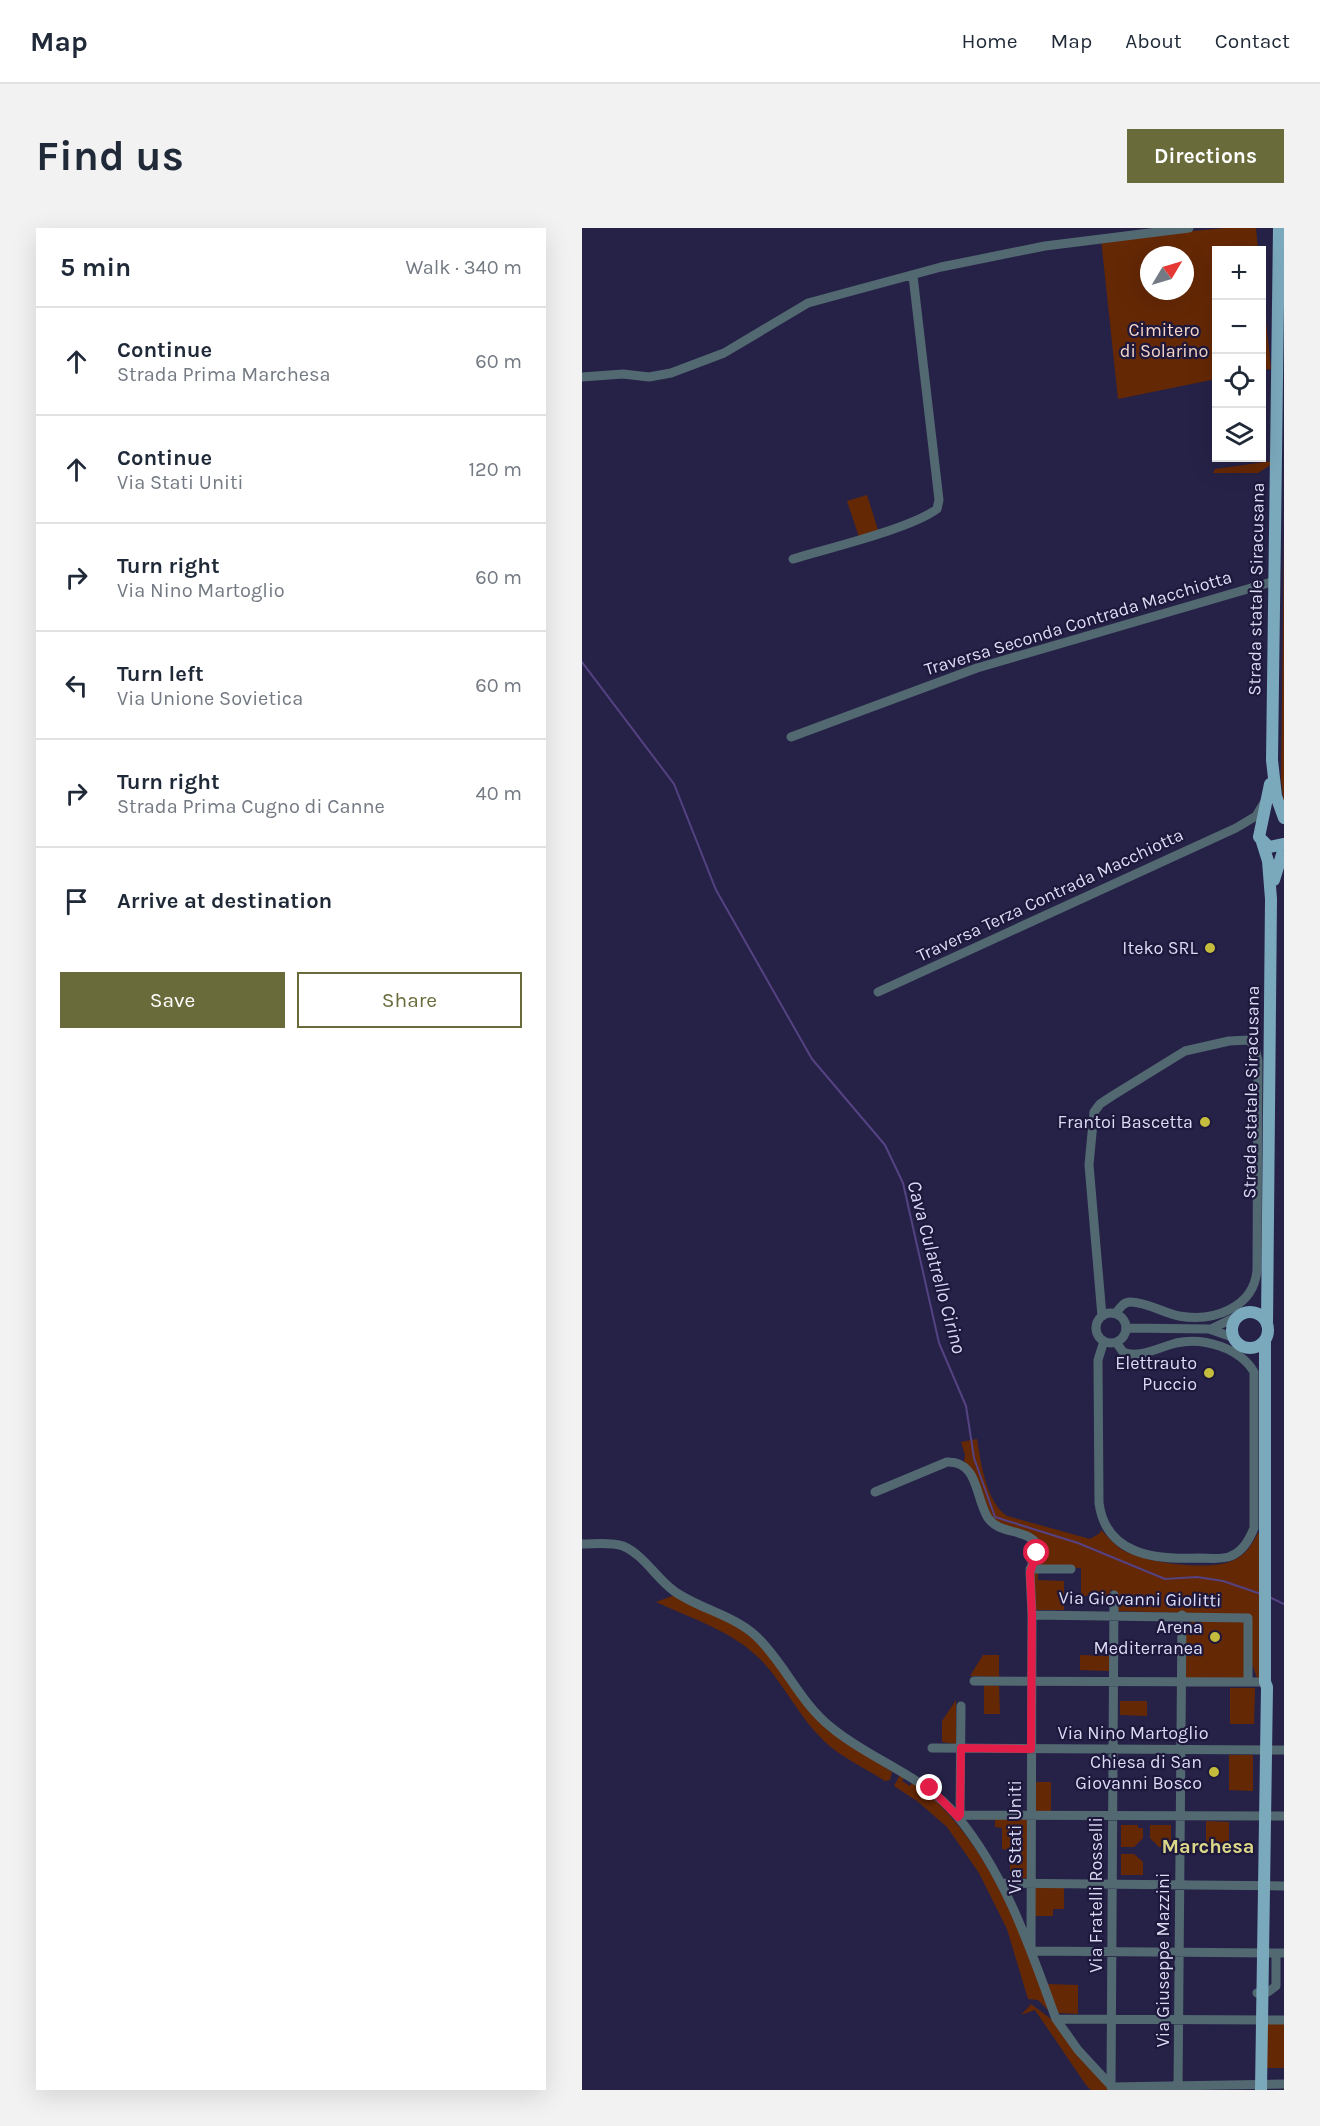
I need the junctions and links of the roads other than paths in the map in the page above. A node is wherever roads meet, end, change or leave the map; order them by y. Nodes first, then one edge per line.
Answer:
1 (1189, 228) edge
2 (1279, 228) edge
3 (913, 276) junction
4 (582, 377) edge
5 (793, 560) dead end
6 (1275, 581) junction
7 (791, 736) dead end
8 (1272, 771) junction
9 (1273, 818) edge
10 (1236, 828) junction
11 (1261, 839) junction
12 (1284, 845) edge
13 (1271, 900) junction
14 (878, 992) dead end
15 (1268, 1284) junction
16 (1116, 1313) junction
17 (1245, 1314) junction
18 (1102, 1316) junction
19 (1267, 1324) junction
20 (1127, 1328) junction
21 (1209, 1329) junction
22 (1265, 1340) junction
23 (1104, 1341) junction
24 (1116, 1342) junction
25 (1239, 1342) junction
26 (1266, 1380) junction
27 (875, 1492) dead end
28 (582, 1544) edge
29 (1030, 1569) junction
30 (1071, 1569) dead end
31 (1114, 1594) dead end
32 (1114, 1614) junction
33 (1032, 1615) junction
34 (1182, 1615) junction
35 (974, 1681) dead end
36 (1032, 1682) junction
37 (1114, 1682) junction
38 (1181, 1682) junction
39 (1248, 1682) junction
40 (1265, 1682) junction
41 (961, 1706) dead end
42 (932, 1748) dead end
43 (961, 1748) junction
44 (1031, 1749) junction
45 (1113, 1749) junction
46 (1181, 1750) junction
47 (1263, 1750) junction
48 (1284, 1750) edge
49 (1031, 1815) junction
50 (959, 1816) junction
51 (1113, 1816) junction
52 (1180, 1816) junction
53 (1262, 1816) junction
54 (1284, 1816) edge
55 (1002, 1883) junction
56 (1031, 1883) junction
57 (1112, 1884) junction
58 (1180, 1885) junction
59 (1261, 1886) junction
60 (1284, 1886) edge
61 (1031, 1951) junction
62 (1112, 1952) junction
63 (1179, 1952) junction
64 (1260, 1952) junction
65 (1280, 1953) edge
66 (1260, 1993) junction
67 (1056, 2019) junction
68 (1112, 2019) junction
69 (1179, 2019) junction
70 (1259, 2020) junction
71 (1284, 2020) edge
72 (1284, 2084) edge
73 (1258, 2087) edge
74 (1113, 2088) edge
75 (1178, 2088) edge

1 - 3 street
2 - 6 main road, Strada statale Siracusana
3 - 4 street
3 - 5 street
6 - 7 street, Traversa Seconda Contrada Macchiotta
6 - 8 main road, Strada statale Siracusana
8 - 9 main road
8 - 9 main road
9 - 10 street, Traversa Terza Contrada Macchiotta
9 - 11 main road
10 - 11 street
10 - 14 street, Traversa Terza Contrada Macchiotta
11 - 12 main road
11 - 13 main road
12 - 13 main road
13 - 15 main road, Strada statale Siracusana
15 - 17 main road
15 - 19 main road, Strada statale Siracusana
16 - 18 street
16 - 18 street
16 - 20 street
17 - 19 main road
17 - 21 street
17 - 25 main road
18 - 23 street
19 - 22 main road
20 - 21 street
20 - 24 street
21 - 25 street
22 - 25 main road
22 - 26 main road
23 - 24 street
23 - 24 street
25 - 26 main road
26 - 40 main road
27 - 29 street, Via Stati Uniti
28 - 50 street
29 - 30 street
29 - 33 street, Via Stati Uniti
31 - 32 street, Via Fratelli Rosselli
32 - 33 street, Via Giovanni Giolitti
32 - 34 street, Via Giovanni Giolitti
32 - 37 street, Via Fratelli Rosselli
33 - 36 street, Via Stati Uniti
34 - 38 street, Via Giuseppe Mazzini
34 - 39 street, Via Giovanni Giolitti
35 - 36 street
36 - 37 street
36 - 44 street, Via Stati Uniti
37 - 38 street
37 - 45 street, Via Fratelli Rosselli
38 - 39 street
38 - 46 street, Via Giuseppe Mazzini
39 - 40 street
40 - 47 main road
41 - 43 street
42 - 43 street, Via Nino Martoglio
43 - 44 street, Via Nino Martoglio
43 - 50 street
44 - 45 street, Via Nino Martoglio
44 - 49 street, Via Stati Uniti
45 - 46 street, Via Nino Martoglio
45 - 51 street, Via Fratelli Rosselli
46 - 47 street, Via Nino Martoglio
46 - 52 street, Via Giuseppe Mazzini
47 - 48 street, Via Nino Martoglio
47 - 53 main road
49 - 50 street
49 - 51 street
49 - 56 street, Via Stati Uniti
50 - 55 street
51 - 52 street
51 - 57 street, Via Fratelli Rosselli
52 - 53 street
52 - 58 street, Via Giuseppe Mazzini
53 - 54 street
53 - 59 main road
55 - 56 street
55 - 61 street
56 - 57 street
56 - 61 street, Via Stati Uniti
57 - 58 street
57 - 62 street, Via Fratelli Rosselli
58 - 59 street
58 - 63 street, Via Giuseppe Mazzini
59 - 60 street
59 - 64 main road
61 - 62 street
61 - 67 street
62 - 63 street
62 - 68 street, Via Fratelli Rosselli
63 - 64 street
63 - 69 street, Via Giuseppe Mazzini
64 - 65 street
64 - 66 main road
65 - 66 street
66 - 70 main road
67 - 68 street
67 - 74 street
68 - 69 street
68 - 74 street, Via Fratelli Rosselli
69 - 70 street
69 - 75 street, Via Giuseppe Mazzini
70 - 71 street
70 - 73 main road
72 - 73 street
73 - 75 street
74 - 75 street

